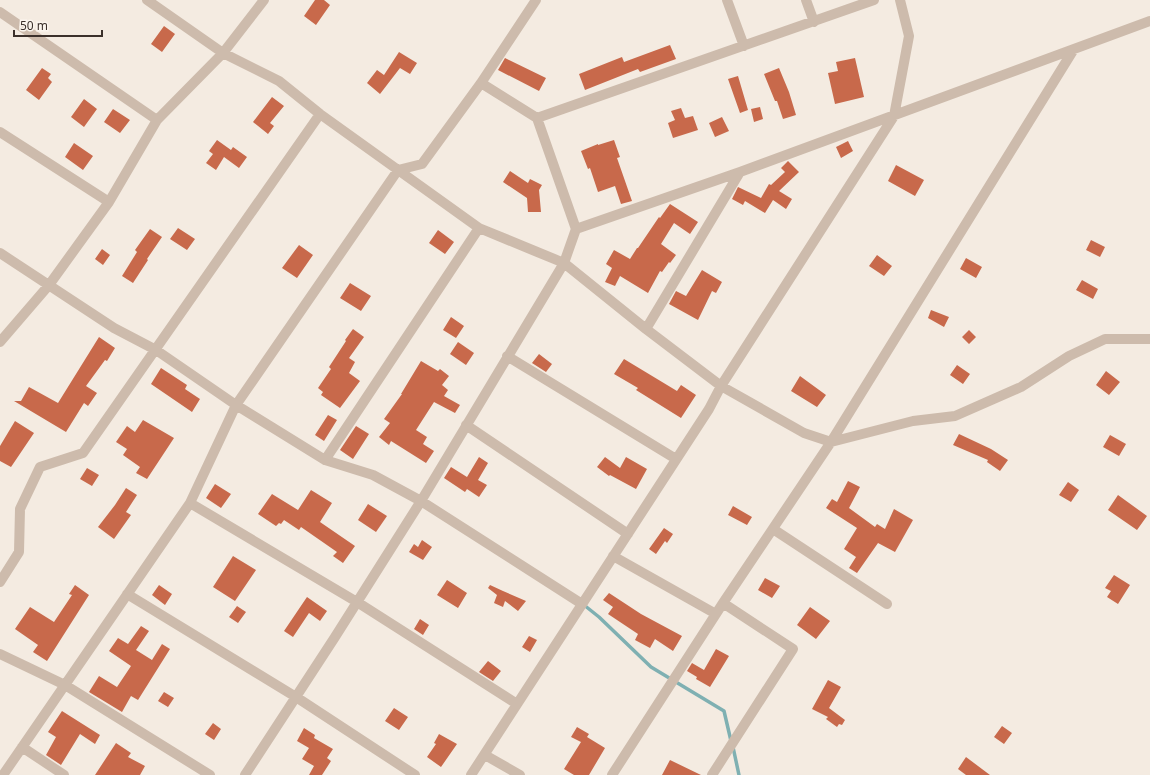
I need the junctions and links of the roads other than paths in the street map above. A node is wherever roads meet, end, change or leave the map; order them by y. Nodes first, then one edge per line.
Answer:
1 (147, 0) edge
2 (264, 0) edge
3 (536, 0) edge
4 (727, 0) edge
5 (806, 0) edge
6 (874, 0) edge
7 (900, 0) edge
8 (0, 12) edge
9 (1150, 21) edge
10 (814, 22) junction
11 (744, 46) junction
12 (1074, 49) junction
13 (223, 53) junction
14 (481, 83) junction
15 (320, 114) junction
16 (894, 116) junction
17 (537, 118) junction
18 (157, 120) junction
19 (0, 132) edge
20 (398, 170) junction
21 (740, 172) junction
22 (109, 202) junction
23 (479, 228) junction
24 (576, 229) junction
25 (0, 253) edge
26 (564, 263) junction
27 (49, 284) junction
28 (646, 329) junction
29 (1150, 339) edge
30 (0, 342) edge
31 (156, 350) junction
32 (507, 356) junction
33 (721, 386) junction
34 (236, 405) junction
35 (466, 425) junction
36 (831, 442) junction
37 (676, 459) junction
38 (325, 460) junction
39 (421, 501) junction
40 (190, 503) junction
41 (773, 529) junction
42 (628, 534) junction
43 (613, 556) junction
44 (0, 582) edge
45 (127, 594) junction
46 (357, 602) junction
47 (723, 603) junction
48 (582, 604) junction
49 (887, 604) dead end
50 (716, 614) junction
51 (0, 654) edge
52 (65, 685) junction
53 (296, 697) junction
54 (517, 704) junction
55 (22, 747) junction
56 (485, 755) junction
57 (3, 775) edge
58 (64, 775) edge
59 (210, 775) edge
60 (245, 775) edge
61 (415, 775) edge
62 (471, 775) edge
63 (520, 775) edge
64 (612, 775) edge
65 (712, 775) edge

1 - 13 street
2 - 13 street
3 - 14 street
4 - 11 street
5 - 10 street
6 - 10 street
7 - 16 street
8 - 18 street
9 - 12 street
10 - 11 street
11 - 17 street
12 - 16 street
12 - 36 street
13 - 15 street
13 - 18 street
14 - 17 street
14 - 20 street
15 - 20 street
15 - 31 street
16 - 21 street
16 - 33 street
17 - 24 street
18 - 22 street
19 - 22 street
20 - 23 street
20 - 34 street
21 - 24 street
21 - 28 street
22 - 27 street
23 - 26 street
23 - 38 street
24 - 26 street
25 - 27 street
26 - 28 street
26 - 32 street
27 - 30 street
27 - 31 street
28 - 33 street
29 - 36 street
31 - 34 street
31 - 44 street
32 - 35 street
32 - 37 street
33 - 36 street
33 - 37 street
34 - 38 street
34 - 40 street
35 - 39 street
35 - 42 street
36 - 41 street
37 - 42 street
38 - 39 street
39 - 46 street
39 - 48 street
40 - 45 street
40 - 46 street
41 - 47 street
41 - 49 street
42 - 43 street
43 - 48 street
43 - 50 street
45 - 52 street
45 - 53 street
46 - 53 street
46 - 54 street
47 - 50 street
47 - 65 street
48 - 54 street
50 - 64 street
51 - 52 street
52 - 55 street
52 - 59 street
53 - 60 street
53 - 61 street
54 - 56 street
55 - 57 street
55 - 58 street
56 - 62 street
56 - 63 street

